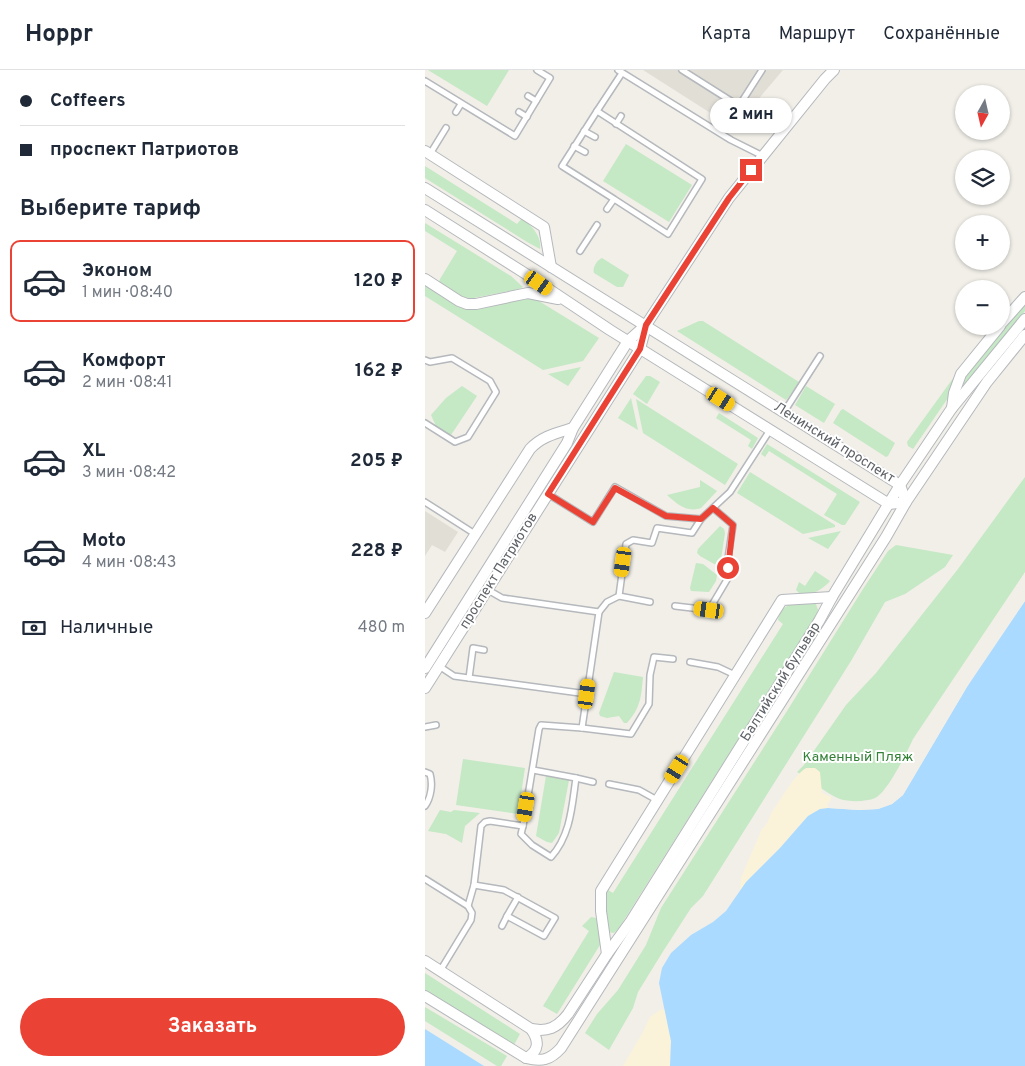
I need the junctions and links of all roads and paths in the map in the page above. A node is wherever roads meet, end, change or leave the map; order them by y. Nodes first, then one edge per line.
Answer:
1 (537, 70) edge
2 (682, 70) edge
3 (762, 70) edge
4 (834, 70) edge
5 (620, 71) edge
6 (425, 82) edge
7 (528, 96) dead end
8 (536, 101) junction
9 (461, 104) junction
10 (456, 112) dead end
11 (519, 112) dead end
12 (597, 112) junction
13 (527, 116) junction
14 (621, 116) dead end
15 (616, 124) junction
16 (446, 128) dead end
17 (585, 131) junction
18 (595, 137) dead end
19 (575, 146) junction
20 (585, 152) dead end
21 (428, 153) edge
22 (763, 156) junction
23 (425, 188) edge
24 (614, 199) junction
25 (607, 209) dead end
26 (425, 210) edge
27 (597, 225) dead end
28 (580, 251) dead end
29 (551, 267) junction
30 (425, 279) edge
31 (1025, 297) edge
32 (564, 300) junction
33 (1010, 314) edge
34 (1025, 319) edge
35 (646, 325) junction
36 (992, 335) edge
37 (1025, 335) edge
38 (628, 341) junction
39 (640, 349) junction
40 (820, 356) dead end
41 (425, 360) edge
42 (952, 408) junction
43 (784, 412) junction
44 (425, 423) edge
45 (573, 428) junction
46 (770, 430) junction
47 (901, 485) junction
48 (548, 494) junction
49 (425, 502) edge
50 (906, 502) junction
51 (889, 504) junction
52 (713, 508) junction
53 (701, 519) junction
54 (475, 534) junction
55 (487, 590) junction
56 (619, 596) junction
57 (831, 597) junction
58 (650, 602) dead end
59 (675, 606) dead end
60 (599, 612) junction
61 (425, 613) edge
62 (484, 650) dead end
63 (673, 659) dead end
64 (690, 662) dead end
65 (439, 666) junction
66 (425, 668) edge
67 (735, 675) junction
68 (469, 678) junction
69 (425, 688) edge
70 (587, 694) junction
71 (436, 725) dead end
72 (425, 728) edge
73 (583, 728) junction
74 (533, 770) junction
75 (425, 772) edge
76 (576, 778) junction
77 (593, 782) dead end
78 (609, 784) dead end
79 (657, 800) junction
80 (425, 806) edge
81 (523, 826) junction
82 (425, 879) edge
83 (474, 885) junction
84 (518, 897) junction
85 (468, 906) junction
86 (507, 916) junction
87 (502, 926) dead end
88 (607, 954) junction
89 (425, 961) edge
90 (440, 971) junction
91 (425, 996) edge
92 (531, 1029) junction
93 (526, 1058) junction

1 - 8 lane
2 - 3 lane
4 - 22 street, проспект Патриотов
5 - 12 lane
5 - 22 lane
6 - 9 lane
7 - 8 lane
8 - 13 lane
9 - 10 lane
9 - 13 lane
11 - 13 lane
12 - 15 lane
12 - 17 lane
14 - 15 lane
15 - 24 lane
16 - 21 lane
17 - 18 lane
17 - 19 lane
19 - 20 lane
19 - 24 lane
21 - 29 street
22 - 35 street, проспект Патриотов
23 - 29 street, Ленинский проспект
24 - 25 lane
26 - 32 street, Ленинский проспект
27 - 28 lane
29 - 35 street, Ленинский проспект
30 - 32 street
31 - 33 street
32 - 38 street, Ленинский проспект
34 - 42 street, Балтийский бульвар
35 - 38 street, проспект Патриотов
35 - 39 street, проспект Патриотов
35 - 43 street, Ленинский проспект
36 - 42 street
37 - 50 street, Балтийский бульвар
38 - 39 street, Ленинский проспект
38 - 45 street, проспект Патриотов
39 - 46 street, Ленинский проспект
39 - 48 street, проспект Патриотов
40 - 43 lane
41 - 44 lane
42 - 47 street, Балтийский бульвар
43 - 47 street, Ленинский проспект
45 - 54 street
45 - 66 street, проспект Патриотов
46 - 51 street, Ленинский проспект
46 - 52 lane
47 - 50 street, Ленинский проспект
47 - 51 street, Балтийский бульвар
48 - 53 lane
48 - 55 street, проспект Патриотов
49 - 54 lane
50 - 51 street, Ленинский проспект
50 - 93 street, Балтийский бульвар
51 - 57 street, Балтийский бульвар
52 - 53 lane
52 - 59 lane
53 - 56 lane
54 - 61 street
55 - 60 lane
55 - 65 street, проспект Патриотов
56 - 58 lane
56 - 60 lane
57 - 67 street
57 - 88 street, Балтийский бульвар
60 - 70 lane
62 - 68 lane
63 - 73 lane
64 - 67 lane
65 - 68 lane
65 - 69 street, проспект Патриотов
67 - 79 street
68 - 70 lane
70 - 73 lane
71 - 72 lane
73 - 74 lane
74 - 76 lane
74 - 81 lane
75 - 80 lane
76 - 77 lane
76 - 81 lane
78 - 79 lane
79 - 88 street
81 - 83 lane
82 - 85 lane
83 - 84 lane
83 - 85 lane
84 - 86 lane
84 - 86 lane
85 - 90 lane
86 - 87 lane
88 - 92 street, Балтийский бульвар
89 - 90 street
90 - 92 street
91 - 93 street
92 - 93 street

